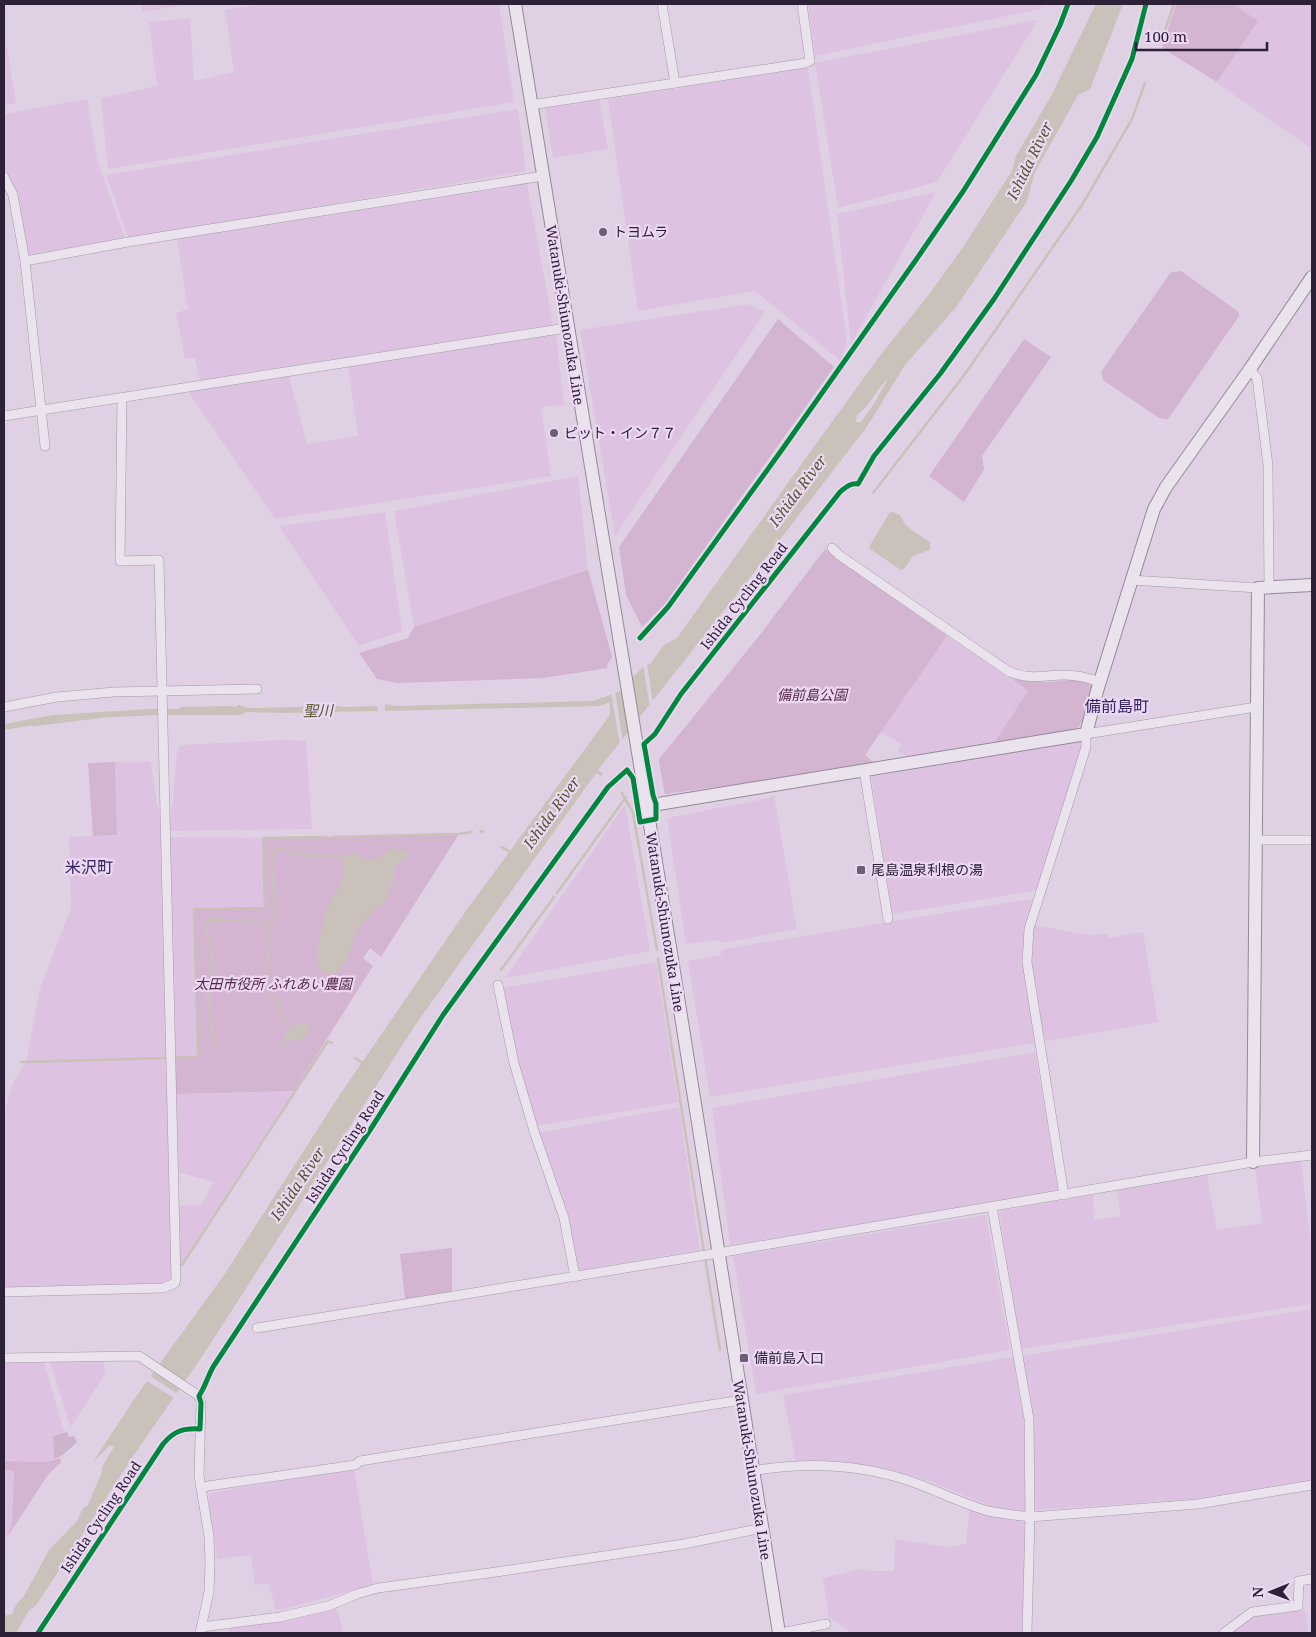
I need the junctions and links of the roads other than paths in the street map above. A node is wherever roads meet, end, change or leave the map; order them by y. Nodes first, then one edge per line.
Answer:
1 (515, 4) edge
2 (662, 4) edge
3 (802, 4) edge
4 (675, 83) junction
5 (531, 105) junction
6 (542, 176) junction
7 (4, 178) edge
8 (25, 261) junction
9 (1312, 277) edge
10 (566, 328) junction
11 (1250, 369) junction
12 (122, 398) junction
13 (41, 410) junction
14 (4, 416) edge
15 (45, 446) dead end
16 (832, 548) dead end
17 (1131, 580) junction
18 (1312, 585) edge
19 (1264, 588) junction
20 (1100, 682) junction
21 (257, 689) dead end
22 (162, 693) junction
23 (4, 707) edge
24 (1256, 707) junction
25 (1086, 734) junction
26 (864, 770) junction
27 (646, 806) junction
28 (1256, 840) junction
29 (1312, 840) edge
30 (888, 919) dead end
31 (498, 985) dead end
32 (1312, 1155) edge
33 (1253, 1162) junction
34 (1064, 1195) junction
35 (992, 1206) junction
36 (718, 1253) junction
37 (575, 1277) junction
38 (4, 1292) edge
39 (257, 1328) dead end
40 (4, 1358) edge
41 (741, 1400) junction
42 (752, 1471) junction
43 (1312, 1485) edge
44 (201, 1488) junction
45 (1030, 1517) junction
46 (762, 1528) junction
47 (1312, 1579) edge
48 (826, 1624) dead end
49 (201, 1630) edge
50 (780, 1633) edge
51 (1027, 1633) edge
52 (1224, 1633) edge

1 - 5 main road, Watanuki-Shiunozuka Line
2 - 4 street
3 - 4 street
4 - 5 street
5 - 6 main road, Watanuki-Shiunozuka Line
6 - 8 street
6 - 10 main road, Watanuki-Shiunozuka Line
7 - 8 street
8 - 13 street
9 - 11 main road
10 - 12 street
10 - 27 main road, Watanuki-Shiunozuka Line
11 - 17 main road
11 - 19 street
12 - 13 street
12 - 22 street
13 - 14 street
13 - 15 street
16 - 20 street
17 - 19 street
17 - 20 main road
18 - 19 main road
19 - 24 main road
20 - 25 main road
21 - 22 street
22 - 23 street
22 - 38 street
24 - 25 street
24 - 28 main road
25 - 26 main road
25 - 34 street
26 - 27 main road
26 - 30 street
27 - 36 main road, Watanuki-Shiunozuka Line
28 - 29 street
28 - 33 main road
31 - 37 street
32 - 33 street
33 - 34 street
34 - 35 street
35 - 36 street
35 - 45 street
36 - 37 street
36 - 41 main road, Watanuki-Shiunozuka Line
37 - 39 street
40 - 44 street
41 - 42 main road, Watanuki-Shiunozuka Line
41 - 44 street
42 - 45 street
42 - 46 main road, Watanuki-Shiunozuka Line
43 - 45 street
44 - 49 street
45 - 51 street
46 - 49 street
46 - 50 main road, Watanuki-Shiunozuka Line
47 - 52 street
48 - 50 street

